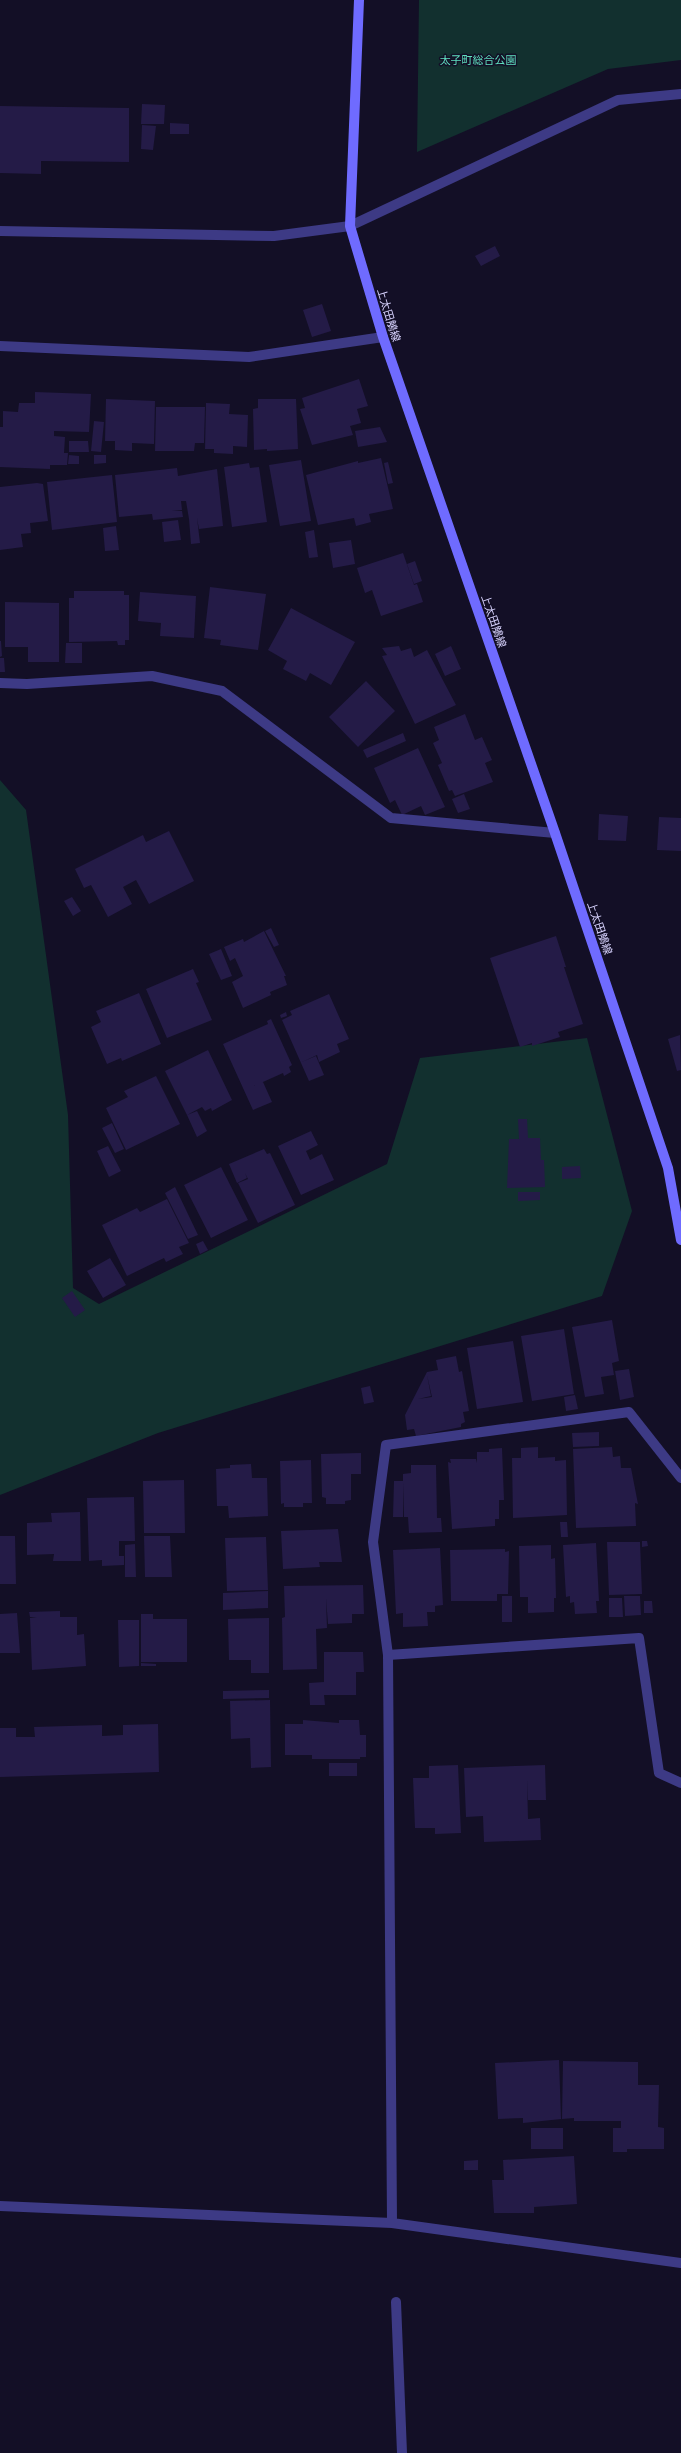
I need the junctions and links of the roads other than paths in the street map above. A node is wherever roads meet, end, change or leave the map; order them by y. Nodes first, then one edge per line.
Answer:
1 (359, 0) edge
2 (681, 94) edge
3 (350, 226) junction
4 (0, 231) edge
5 (383, 337) junction
6 (0, 346) edge
7 (0, 683) edge
8 (555, 832) junction
9 (681, 1240) edge
10 (681, 1478) edge
11 (388, 1655) junction
12 (681, 1783) edge
13 (0, 2206) edge
14 (392, 2223) junction
15 (681, 2263) edge
16 (396, 2302) dead end
17 (402, 2453) edge

1 - 3 main road, 上太田鵤線
2 - 3 street
3 - 4 street
3 - 5 main road, 上太田鵤線
5 - 6 street
5 - 8 main road, 上太田鵤線
7 - 8 street
8 - 9 main road, 上太田鵤線
10 - 11 street
11 - 12 street
11 - 14 street
13 - 14 street
14 - 15 street
16 - 17 street

